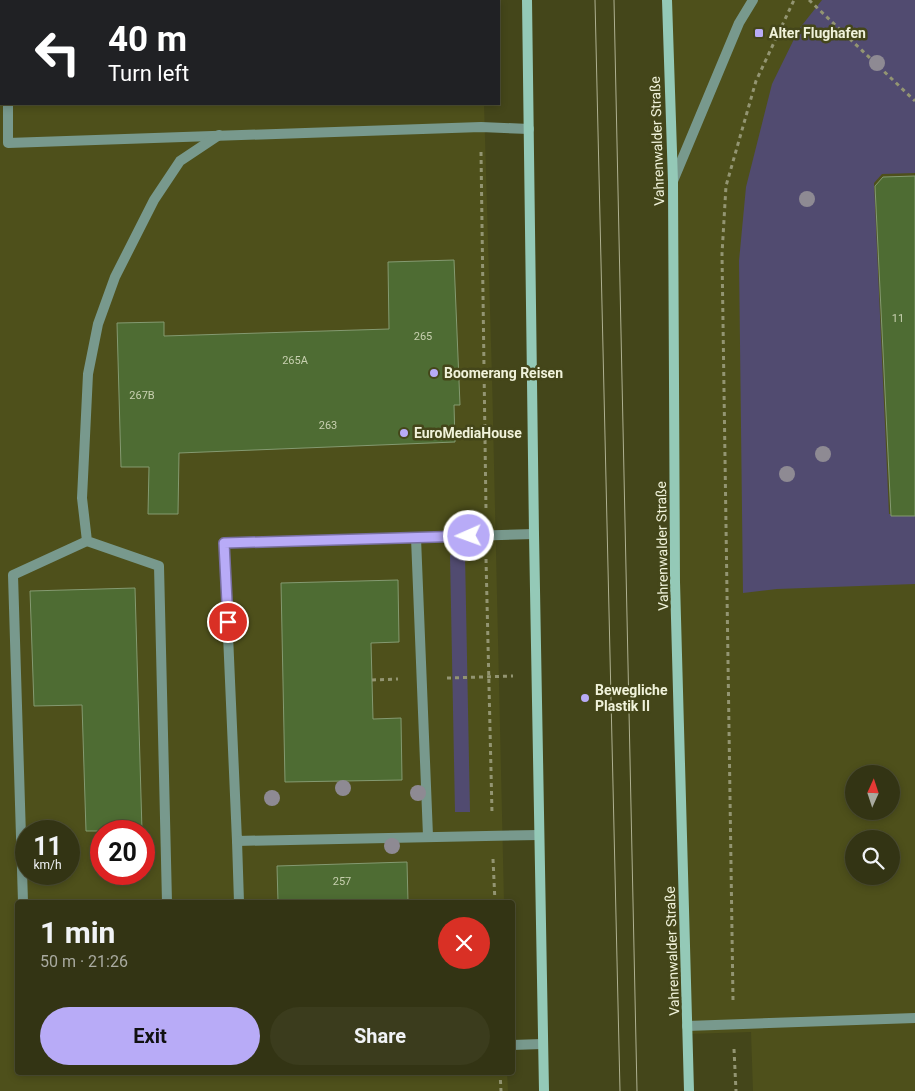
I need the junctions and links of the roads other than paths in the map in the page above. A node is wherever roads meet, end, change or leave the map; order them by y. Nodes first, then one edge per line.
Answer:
1 (527, 0) edge
2 (667, 0) edge
3 (753, 0) edge
4 (8, 105) edge
5 (529, 129) junction
6 (219, 135) junction
7 (673, 182) junction
8 (534, 534) junction
9 (416, 538) junction
10 (87, 541) junction
11 (538, 835) junction
12 (428, 836) junction
13 (237, 841) junction
14 (23, 900) edge
15 (167, 900) edge
16 (239, 900) edge
17 (915, 1018) edge
18 (687, 1026) junction
19 (542, 1044) junction
20 (515, 1045) edge
21 (544, 1091) edge
22 (689, 1091) edge

1 - 5 main road
2 - 7 main road, Vahrenwalder Straße
3 - 7 street
4 - 6 street
5 - 6 street
5 - 8 main road
6 - 10 street
7 - 18 main road, Vahrenwalder Straße
8 - 9 street
8 - 11 main road
9 - 12 street
9 - 13 street
10 - 14 street
10 - 15 street
11 - 12 street
11 - 19 main road
12 - 13 street
13 - 16 street
17 - 18 street
18 - 22 main road, Vahrenwalder Straße
19 - 20 street
19 - 21 main road

